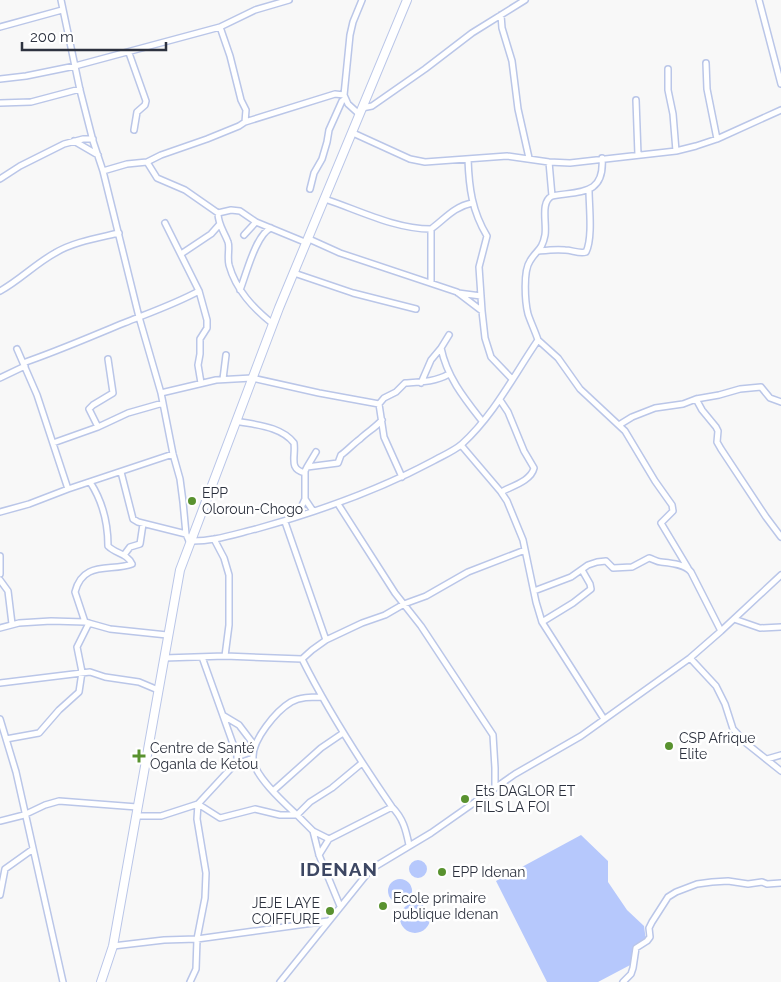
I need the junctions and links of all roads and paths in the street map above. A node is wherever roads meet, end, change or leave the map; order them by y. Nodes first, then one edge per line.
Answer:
1 (61, 0) edge
2 (289, 0) edge
3 (362, 0) edge
4 (407, 0) edge
5 (525, 0) edge
6 (760, 0) edge
7 (62, 10) junction
8 (501, 15) junction
9 (0, 27) edge
10 (220, 27) junction
11 (129, 53) junction
12 (706, 63) dead end
13 (75, 66) junction
14 (668, 69) dead end
15 (0, 79) edge
16 (781, 84) edge
17 (80, 89) junction
18 (344, 97) junction
19 (636, 100) dead end
20 (0, 103) edge
21 (781, 110) edge
22 (361, 111) junction
23 (245, 122) junction
24 (134, 130) dead end
25 (353, 133) junction
26 (93, 139) junction
27 (717, 139) junction
28 (74, 140) junction
29 (676, 150) junction
30 (98, 155) junction
31 (638, 155) junction
32 (529, 158) junction
33 (602, 158) junction
34 (468, 159) junction
35 (147, 162) junction
36 (549, 162) junction
37 (103, 171) junction
38 (0, 179) edge
39 (310, 188) dead end
40 (590, 190) junction
41 (552, 196) junction
42 (325, 199) junction
43 (472, 203) junction
44 (218, 213) junction
45 (256, 222) junction
46 (164, 223) dead end
47 (219, 226) junction
48 (271, 228) junction
49 (431, 229) junction
50 (119, 233) junction
51 (244, 234) dead end
52 (308, 241) junction
53 (539, 251) junction
54 (180, 254) junction
55 (294, 273) junction
56 (431, 283) junction
57 (0, 290) edge
58 (240, 290) junction
59 (199, 291) junction
60 (457, 292) junction
61 (480, 296) junction
62 (416, 309) dead end
63 (482, 311) junction
64 (139, 317) junction
65 (273, 324) junction
66 (449, 335) dead end
67 (538, 340) junction
68 (442, 348) junction
69 (17, 349) dead end
70 (226, 355) dead end
71 (108, 359) dead end
72 (24, 365) junction
73 (449, 374) junction
74 (0, 378) edge
75 (252, 378) junction
76 (512, 379) junction
77 (223, 380) junction
78 (200, 383) junction
79 (421, 383) junction
80 (161, 393) junction
81 (696, 399) junction
82 (500, 400) junction
83 (781, 402) edge
84 (163, 403) junction
85 (379, 404) junction
86 (382, 420) junction
87 (236, 421) junction
88 (482, 421) junction
89 (619, 425) junction
90 (98, 427) junction
91 (53, 443) junction
92 (461, 445) junction
93 (316, 452) dead end
94 (173, 454) junction
95 (306, 470) junction
96 (121, 472) junction
97 (402, 477) junction
98 (90, 482) junction
99 (68, 489) junction
100 (501, 492) junction
101 (305, 499) junction
102 (338, 504) junction
103 (313, 511) junction
104 (0, 512) edge
105 (296, 516) junction
106 (285, 522) junction
107 (143, 524) junction
108 (781, 537) edge
109 (188, 538) junction
110 (214, 539) junction
111 (525, 550) junction
112 (124, 555) junction
113 (0, 556) edge
114 (688, 568) junction
115 (582, 570) junction
116 (0, 574) edge
117 (781, 575) edge
118 (0, 580) edge
119 (534, 591) junction
120 (404, 604) junction
121 (734, 619) junction
122 (542, 622) junction
123 (87, 623) junction
124 (12, 624) junction
125 (781, 627) edge
126 (0, 628) edge
127 (721, 631) junction
128 (167, 635) junction
129 (326, 640) junction
130 (225, 656) junction
131 (202, 657) junction
132 (164, 658) junction
133 (690, 658) junction
134 (302, 659) junction
135 (82, 672) junction
136 (0, 683) edge
137 (158, 690) junction
138 (321, 697) junction
139 (224, 716) junction
140 (0, 719) edge
141 (604, 719) junction
142 (342, 733) junction
143 (6, 739) junction
144 (255, 746) junction
145 (781, 755) edge
146 (252, 758) junction
147 (768, 760) junction
148 (362, 763) junction
149 (237, 764) junction
150 (781, 771) edge
151 (495, 788) junction
152 (273, 790) junction
153 (198, 804) junction
154 (392, 807) junction
155 (136, 812) junction
156 (24, 815) junction
157 (297, 815) junction
158 (0, 822) edge
159 (313, 832) junction
160 (328, 839) junction
161 (410, 846) junction
162 (33, 849) junction
163 (318, 855) junction
164 (781, 883) edge
165 (0, 896) edge
166 (340, 906) junction
167 (328, 921) junction
168 (197, 939) junction
169 (113, 946) junction
170 (63, 982) edge
171 (101, 982) edge
172 (190, 982) edge
173 (280, 982) edge
174 (623, 982) edge

1 - 7 street
2 - 10 street
3 - 18 street
4 - 22 street
5 - 8 street
6 - 16 street
7 - 9 street
7 - 13 street
8 - 22 street
8 - 32 street
10 - 11 street
10 - 23 street
11 - 13 street
11 - 24 street
12 - 27 street
13 - 15 street
13 - 17 street
14 - 29 street
17 - 20 street
17 - 26 street
18 - 22 street
18 - 23 street
18 - 39 street
19 - 31 street
21 - 27 street
22 - 25 street
23 - 35 street
25 - 34 street
25 - 42 street
26 - 28 street
26 - 30 street
27 - 29 street
28 - 30 street
28 - 38 street
29 - 31 street
30 - 37 street
31 - 33 street
32 - 34 street
32 - 36 street
33 - 36 street
33 - 40 street
34 - 43 street
35 - 37 street
35 - 44 street
36 - 41 street
37 - 50 street
40 - 41 street
40 - 53 street
41 - 53 street
42 - 49 street
42 - 52 street
43 - 49 street
43 - 61 street
44 - 45 street
44 - 47 street
45 - 48 street
45 - 51 street
46 - 54 street
47 - 54 street
47 - 58 street
48 - 52 street
48 - 58 street
49 - 56 street
50 - 57 street
50 - 64 street
52 - 55 street
52 - 56 street
53 - 67 street
54 - 59 street
55 - 62 street
55 - 65 street
56 - 60 street
58 - 65 street
59 - 64 street
59 - 78 street
60 - 61 street
60 - 63 street
61 - 63 street
63 - 76 street
64 - 72 street
64 - 80 street
65 - 75 street
66 - 68 street
67 - 76 street
67 - 89 street
68 - 73 street
68 - 79 street
69 - 72 street
70 - 77 street
71 - 90 street
72 - 74 street
72 - 91 street
73 - 79 street
73 - 88 street
75 - 77 street
75 - 85 street
75 - 87 street
76 - 82 street
77 - 78 street
78 - 80 street
79 - 85 street
80 - 84 street
81 - 83 street
81 - 89 street
81 - 108 street
82 - 88 street
82 - 100 street
84 - 90 street
84 - 94 street
85 - 86 street
86 - 95 street
86 - 97 street
87 - 95 street
87 - 109 street
88 - 92 street
89 - 114 street
90 - 91 street
91 - 99 street
92 - 97 street
92 - 100 street
93 - 95 street
94 - 96 street
94 - 109 street
95 - 101 street
96 - 98 street
96 - 107 street
97 - 102 street
98 - 99 street
98 - 112 street
99 - 104 street
100 - 111 street
101 - 103 street
101 - 105 street
102 - 103 street
102 - 120 street
103 - 105 street
105 - 106 street
106 - 110 street
106 - 129 street
107 - 109 street
107 - 112 street
109 - 110 street
109 - 128 street
110 - 130 street
111 - 119 street
111 - 120 street
112 - 123 street
113 - 116 street
114 - 115 street
114 - 127 street
115 - 119 street
115 - 122 street
117 - 121 street
118 - 124 street
119 - 122 street
120 - 129 street
120 - 151 street
121 - 125 street
121 - 127 street
122 - 141 street
123 - 124 street
123 - 128 street
123 - 135 street
124 - 126 street
127 - 133 street
128 - 132 street
129 - 134 street
130 - 131 street
130 - 134 street
131 - 132 street
131 - 139 street
132 - 137 street
133 - 141 street
133 - 147 street
134 - 138 street
135 - 136 street
135 - 137 street
135 - 143 street
137 - 155 street
138 - 142 street
138 - 144 street
139 - 144 street
139 - 149 street
140 - 143 street
141 - 151 street
142 - 148 street
142 - 152 street
143 - 156 street
144 - 146 street
145 - 147 street
146 - 149 street
146 - 152 street
147 - 150 street
148 - 154 street
148 - 157 street
149 - 153 street
151 - 161 street
152 - 157 street
153 - 155 street
153 - 157 street
153 - 168 street
154 - 160 street
154 - 161 street
155 - 156 street
155 - 169 street
156 - 158 street
156 - 162 street
157 - 159 street
159 - 160 street
159 - 163 street
160 - 163 street
161 - 166 street
162 - 165 street
162 - 170 street
163 - 166 street
164 - 174 street
166 - 167 street
167 - 168 street
167 - 173 street
168 - 169 street
168 - 172 street
169 - 171 street

